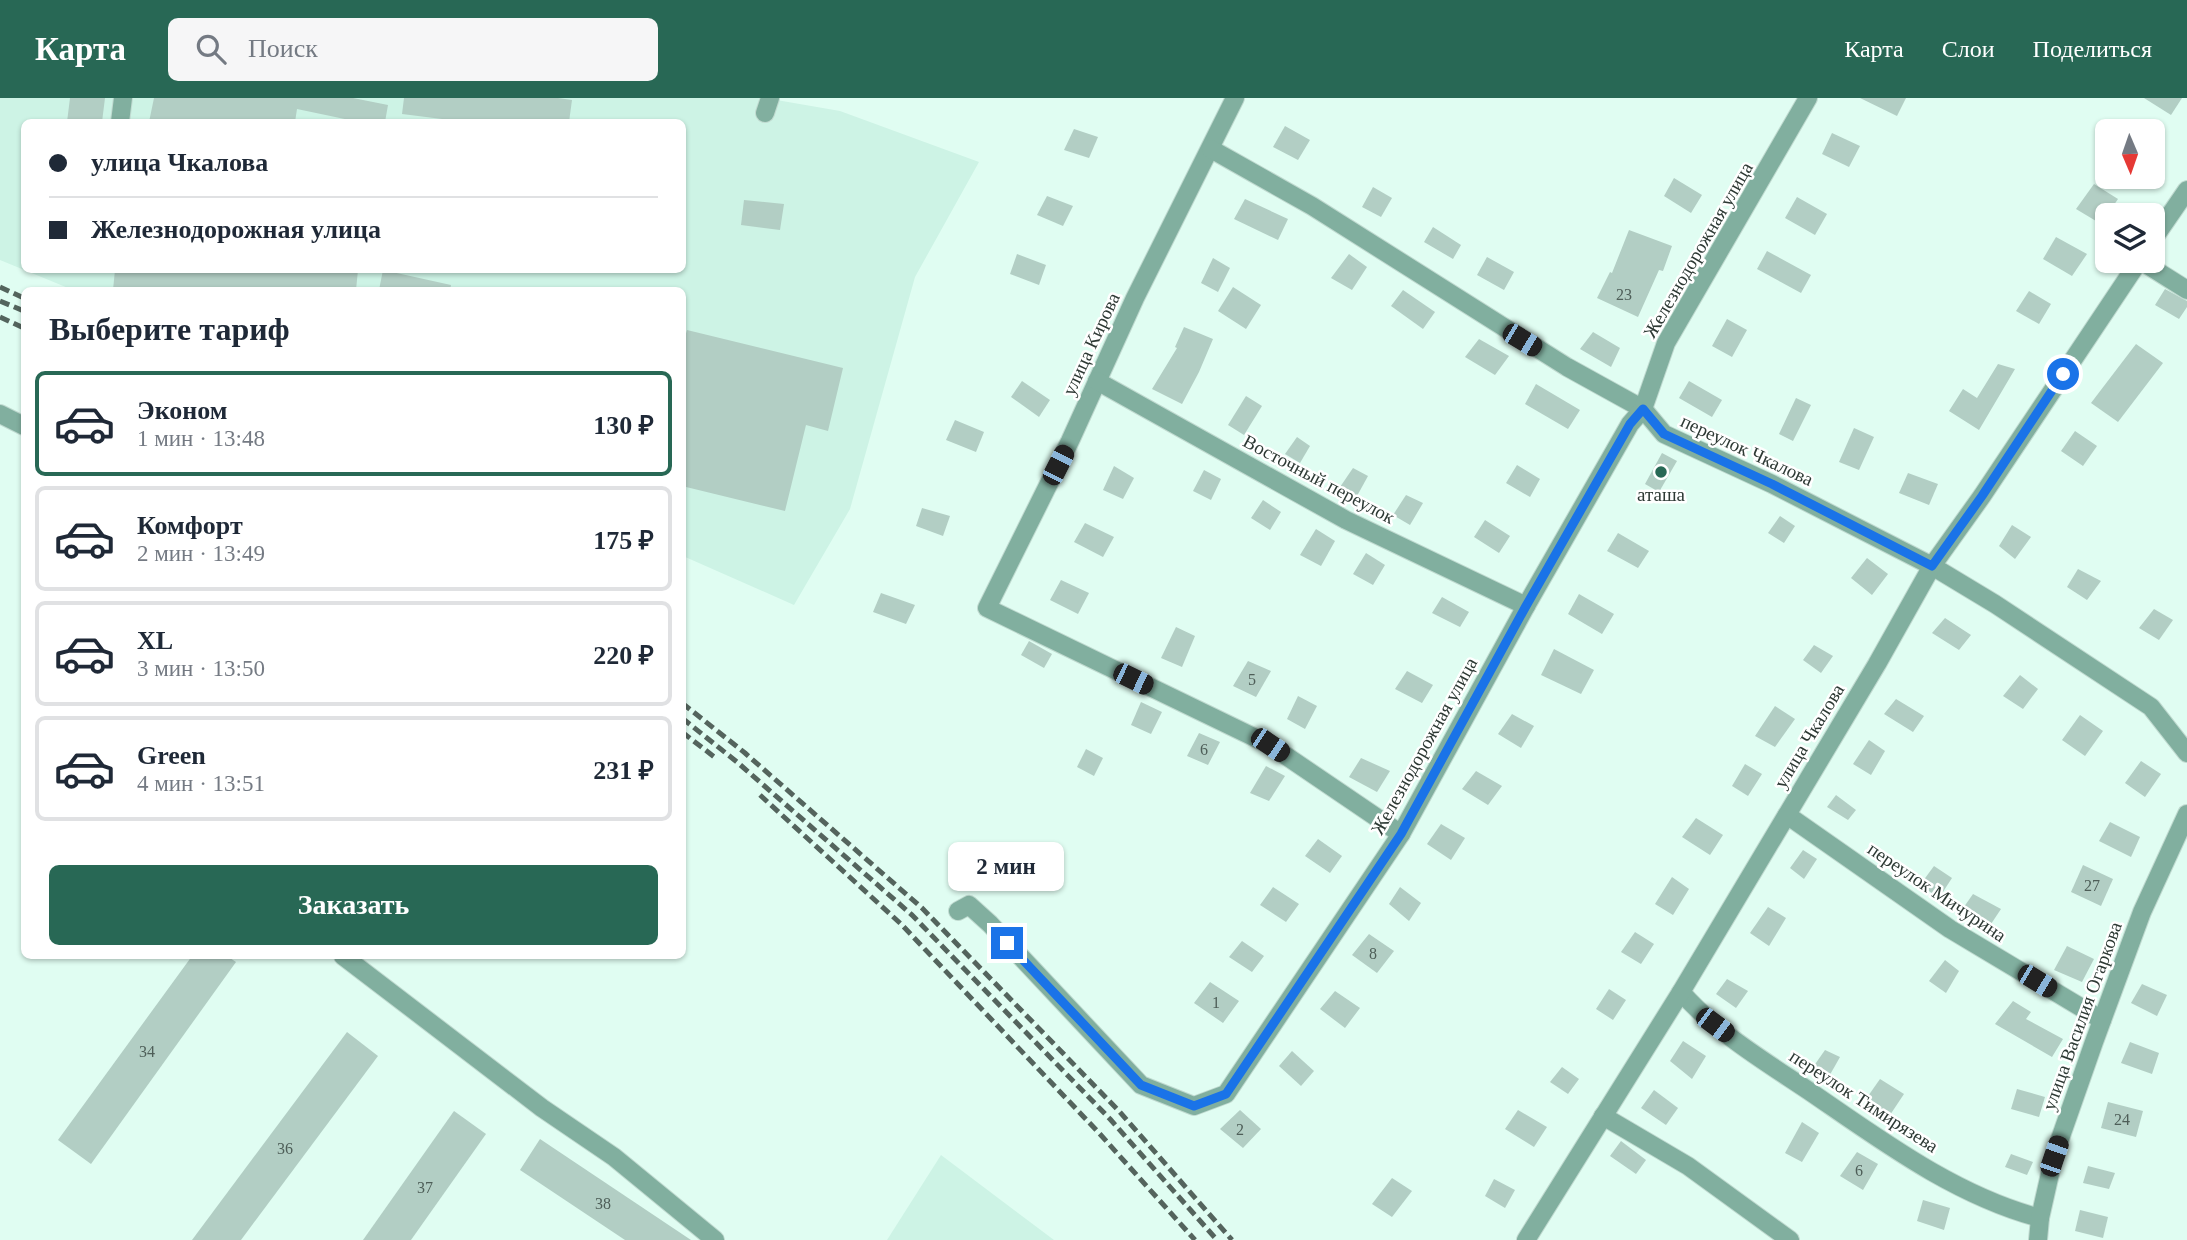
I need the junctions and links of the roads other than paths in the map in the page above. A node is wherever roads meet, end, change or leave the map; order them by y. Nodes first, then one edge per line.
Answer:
1 (123, 98) edge
2 (1235, 98) edge
3 (1808, 98) edge
4 (120, 119) edge
5 (1210, 149) junction
6 (2187, 190) edge
7 (2165, 222) edge
8 (2132, 273) edge
9 (2159, 273) edge
10 (2187, 290) edge
11 (1097, 381) junction
12 (1643, 409) junction
13 (0, 414) edge
14 (21, 424) edge
15 (1932, 566) junction
16 (1526, 606) junction
17 (2187, 753) edge
18 (2187, 814) edge
19 (1787, 815) junction
20 (1401, 834) junction
21 (958, 911) dead end
22 (347, 959) edge
23 (1681, 992) junction
24 (2102, 1020) junction
25 (1603, 1116) junction
26 (2040, 1218) junction
27 (715, 1240) edge
28 (1526, 1240) edge
29 (1790, 1240) edge
30 (2038, 1240) edge

1 - 4 street
2 - 5 street, улица Кирова
3 - 12 street, Железнодорожная улица
5 - 11 street, улица Кирова
5 - 12 street, переулок Чкалова
6 - 7 street
8 - 15 street, улица Чкалова
9 - 10 street
11 - 16 street, Восточный переулок
11 - 20 street, улица Кирова
12 - 15 street, переулок Чкалова
12 - 16 street, Железнодорожная улица
13 - 14 street
15 - 17 street, переулок Чкалова
15 - 19 street, улица Чкалова
16 - 20 street, Железнодорожная улица
18 - 24 street, улица Василия Огаркова
19 - 23 street, улица Чкалова
19 - 24 street, переулок Мичурина
20 - 21 street, Железнодорожная улица
22 - 27 street
23 - 25 street, улица Чкалова
23 - 26 street, переулок Тимирязева
24 - 26 street, улица Василия Огаркова
25 - 28 street, улица Чкалова
25 - 29 street
26 - 30 street, улица Василия Огаркова

